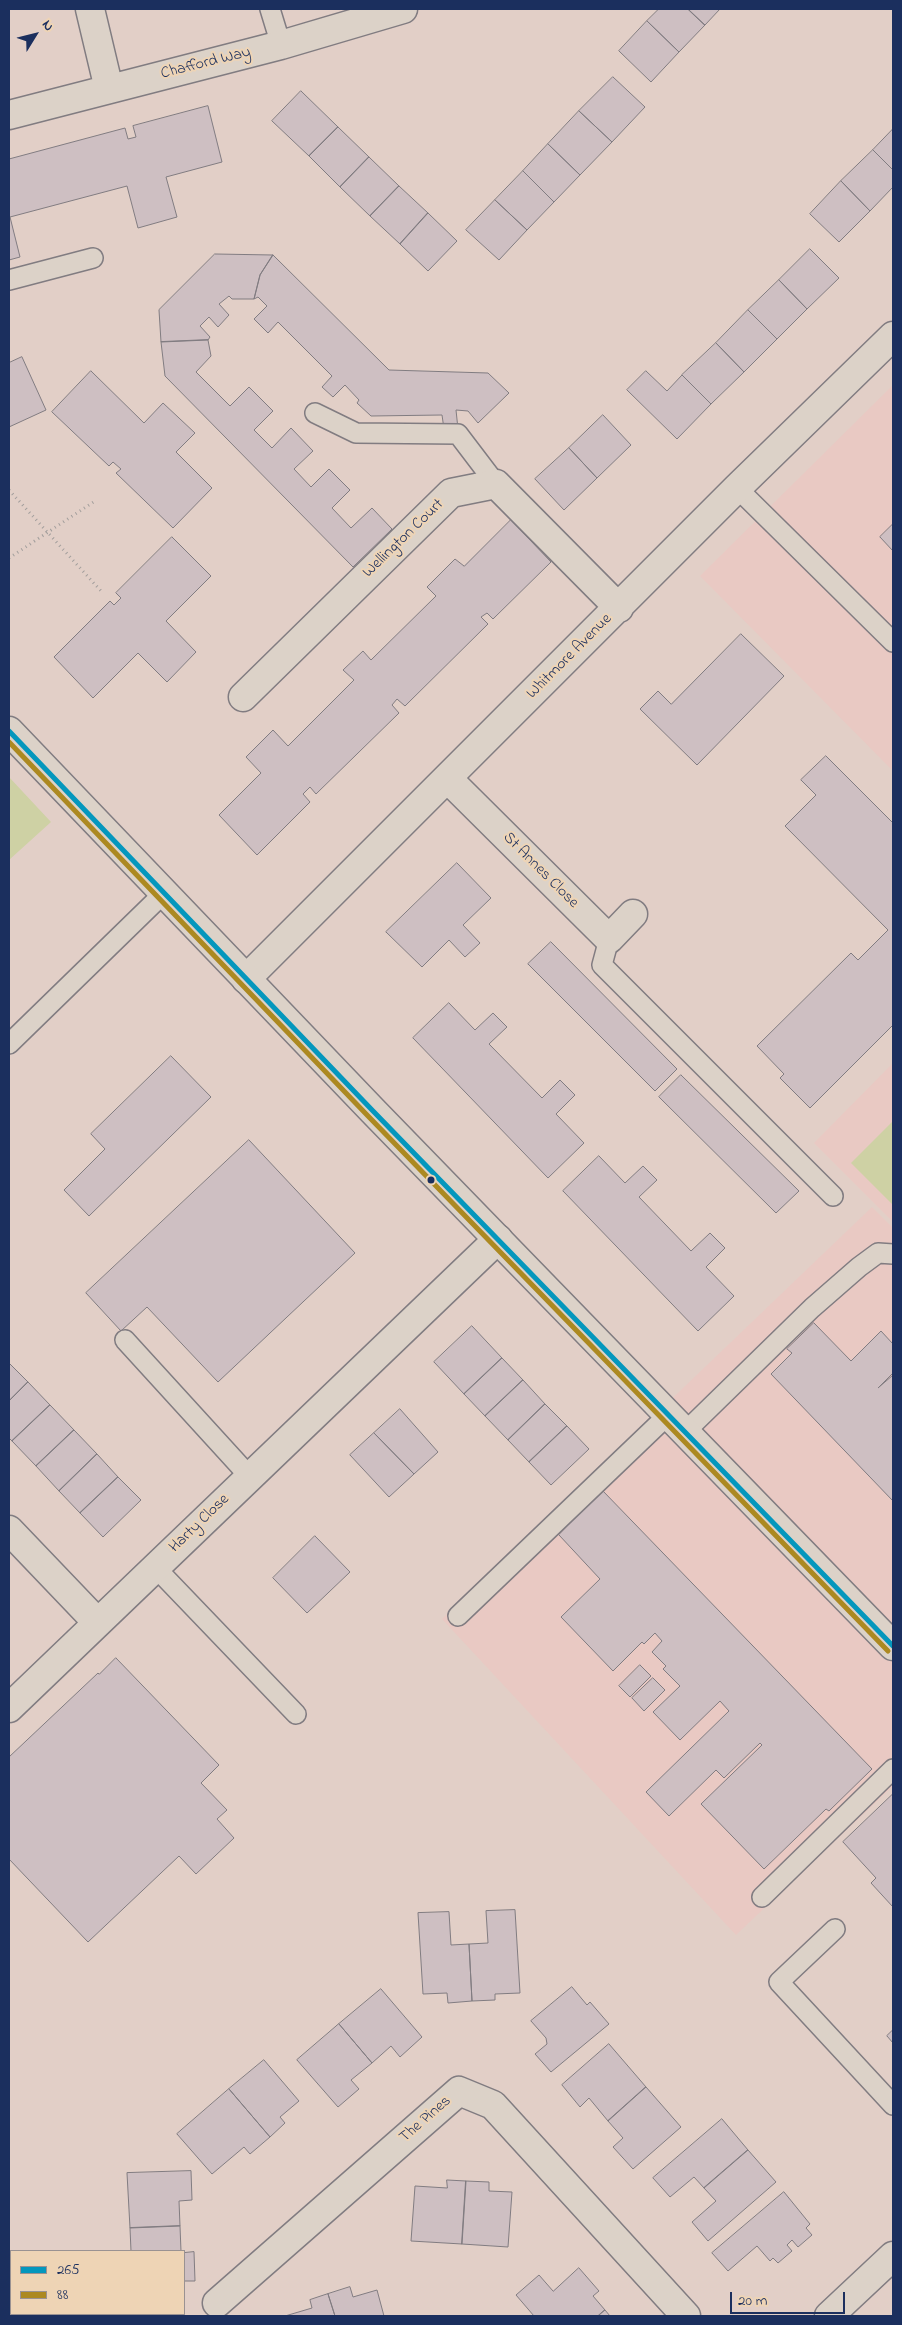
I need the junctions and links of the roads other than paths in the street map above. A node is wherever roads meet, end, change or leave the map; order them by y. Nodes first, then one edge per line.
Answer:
1 (90, 9) edge
2 (270, 9) edge
3 (403, 9) edge
4 (281, 45) junction
5 (109, 89) junction
6 (9, 115) edge
7 (93, 258) dead end
8 (9, 280) edge
9 (893, 336) edge
10 (315, 414) dead end
11 (496, 484) junction
12 (737, 488) junction
13 (619, 608) junction
14 (893, 642) edge
15 (243, 697) dead end
16 (9, 731) edge
17 (448, 779) junction
18 (164, 893) junction
19 (633, 914) dead end
20 (609, 939) junction
21 (246, 979) junction
22 (9, 1044) edge
23 (833, 1196) dead end
24 (498, 1239) junction
25 (893, 1254) edge
26 (125, 1340) dead end
27 (678, 1422) junction
28 (250, 1477) junction
29 (9, 1530) edge
30 (155, 1567) junction
31 (458, 1616) dead end
32 (97, 1622) junction
33 (893, 1646) edge
34 (9, 1708) edge
35 (296, 1714) dead end
36 (893, 1770) edge
37 (762, 1897) dead end
38 (835, 1929) dead end
39 (893, 2105) edge
40 (893, 2256) edge
41 (217, 2303) dead end
42 (686, 2316) edge
43 (830, 2316) edge

1 - 5 street
2 - 4 lane
3 - 4 street, Chafford Way
4 - 5 street, Chafford Way
5 - 6 street, Chafford Way
7 - 8 lane
9 - 12 street, Whitmore Avenue
10 - 11 lane
11 - 13 street
11 - 15 street, Wellington Court
12 - 13 street, Whitmore Avenue
12 - 14 lane
13 - 17 street, Whitmore Avenue
16 - 18 street
17 - 20 street, St Annes Close
17 - 21 street, Whitmore Avenue
18 - 21 street
18 - 22 lane
19 - 20 street
20 - 23 lane
21 - 24 street
24 - 27 street
24 - 28 street, Harty Close
25 - 27 lane
26 - 28 lane
27 - 31 lane
27 - 33 street
28 - 30 street, Harty Close
29 - 32 street
30 - 32 street, Harty Close
30 - 35 lane
32 - 34 street, Harty Close
36 - 37 lane
38 - 39 lane
40 - 43 street
41 - 42 street, The Pines

